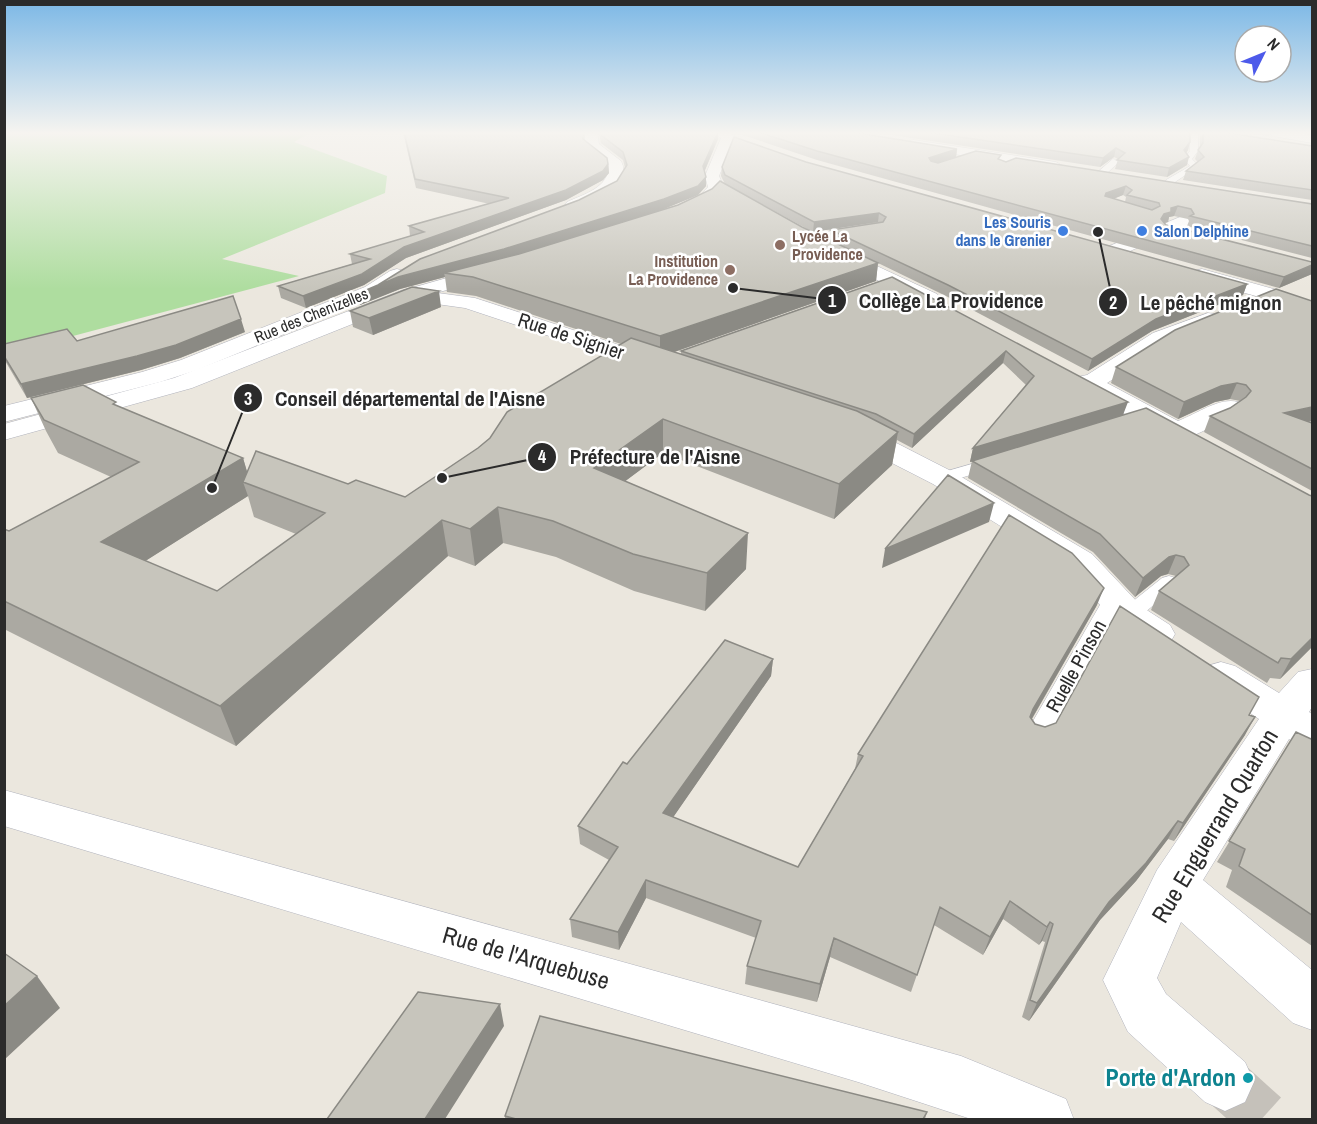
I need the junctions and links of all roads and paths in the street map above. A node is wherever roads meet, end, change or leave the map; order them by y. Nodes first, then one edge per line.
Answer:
1 (611, 184) edge
2 (719, 184) edge
3 (1180, 184) edge
4 (1190, 186) edge
5 (1212, 190) edge
6 (554, 213) edge
7 (660, 219) edge
8 (784, 226) edge
9 (867, 229) edge
10 (807, 238) junction
11 (1136, 257) edge
12 (414, 264) edge
13 (1190, 272) edge
14 (895, 281) junction
15 (872, 289) edge
16 (1270, 294) junction
17 (408, 295) junction
18 (468, 302) junction
19 (949, 308) edge
20 (1312, 310) edge
21 (668, 366) edge
22 (1228, 407) edge
23 (4, 414) edge
24 (1148, 415) junction
25 (1125, 422) edge
26 (831, 425) edge
27 (4, 432) edge
28 (1011, 457) edge
29 (943, 478) junction
30 (1169, 582) edge
31 (1121, 606) junction
32 (1312, 682) edge
33 (1298, 724) edge
34 (1038, 734) edge
35 (4, 808) edge
36 (1174, 885) junction
37 (1312, 1004) edge
38 (1225, 1082) tunnel mouth
39 (1045, 1119) edge

1 - 6 street
2 - 7 street
3 - 4 street
5 - 11 street
8 - 10 street
9 - 10 lane
10 - 14 street
12 - 23 street, Rue des Chenizelles
13 - 16 street
14 - 15 lane
14 - 19 street
16 - 20 street
16 - 24 street
17 - 18 street, Rue de Signier
17 - 18 street
17 - 27 street
18 - 21 street, Rue de Signier
22 - 24 street
24 - 25 lane
26 - 29 street
28 - 29 lane
29 - 31 street
30 - 31 lane
31 - 33 street
31 - 34 lane, Ruelle Pinson
32 - 33 street, Rue Enguerrand Quarton
33 - 36 street, Rue Enguerrand Quarton
35 - 39 street, Rue de l'Arquebuse
36 - 37 street
36 - 38 street, Rue Enguerrand Quarton

